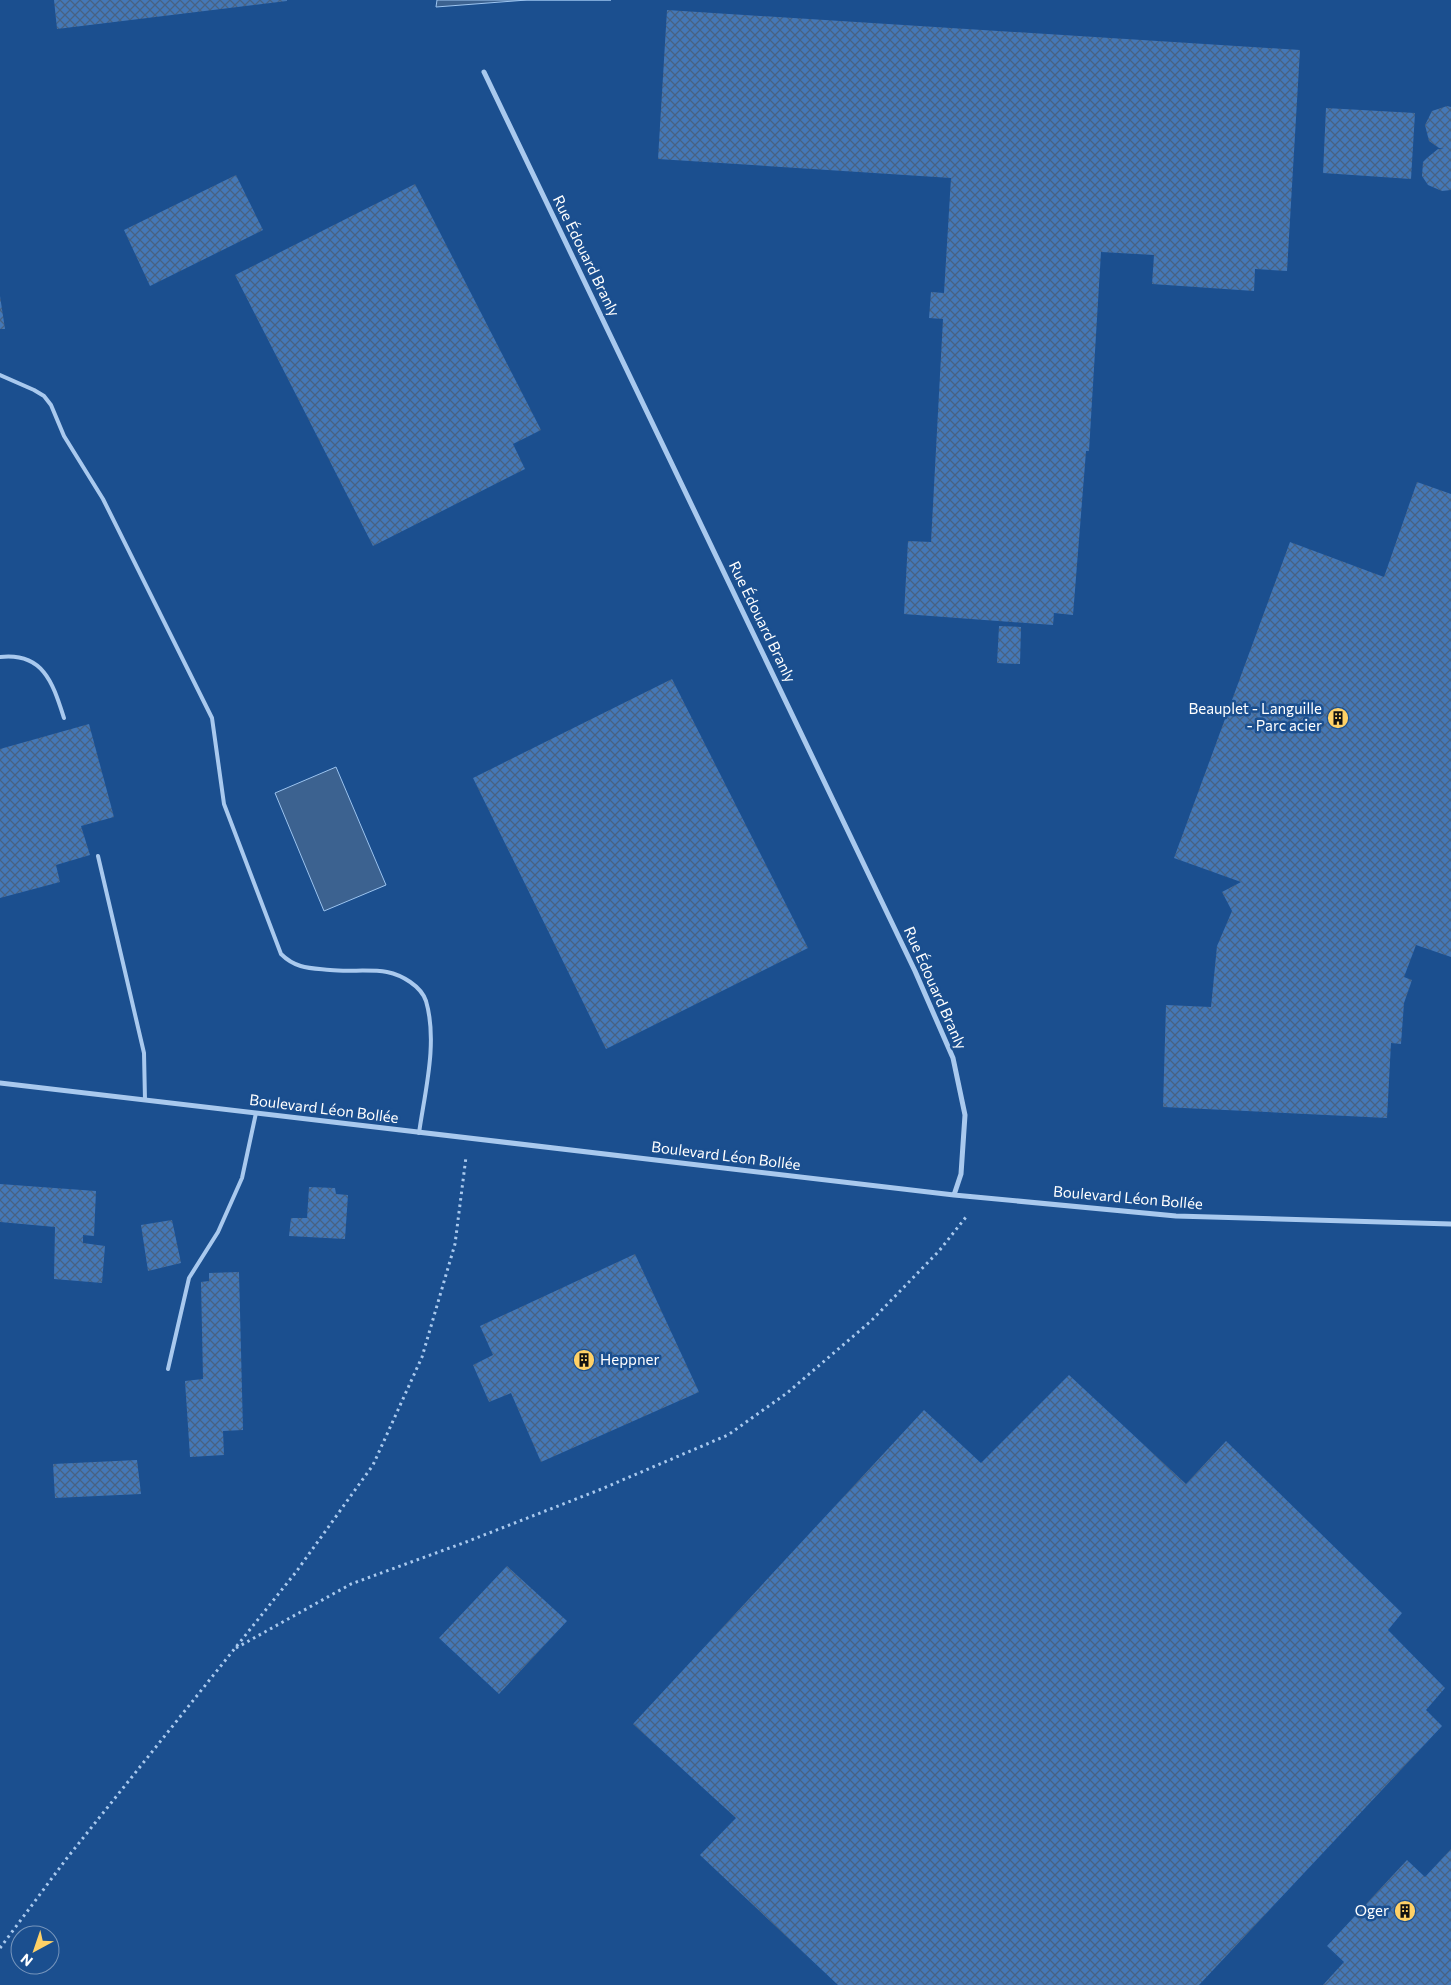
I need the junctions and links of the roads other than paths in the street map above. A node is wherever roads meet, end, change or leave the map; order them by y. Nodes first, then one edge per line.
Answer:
1 (484, 72) dead end
2 (0, 375) edge
3 (0, 657) edge
4 (64, 718) dead end
5 (98, 856) dead end
6 (0, 1083) edge
7 (145, 1100) junction
8 (256, 1113) junction
9 (419, 1133) junction
10 (954, 1195) junction
11 (1451, 1224) edge
12 (168, 1369) dead end

1 - 10 street, Rue Édouard Branly
2 - 9 lane
3 - 4 lane
5 - 7 lane
6 - 7 street, Boulevard Léon Bollée
7 - 8 street, Boulevard Léon Bollée
8 - 9 street, Boulevard Léon Bollée
8 - 12 lane
9 - 10 street, Boulevard Léon Bollée
10 - 11 street, Boulevard Léon Bollée

